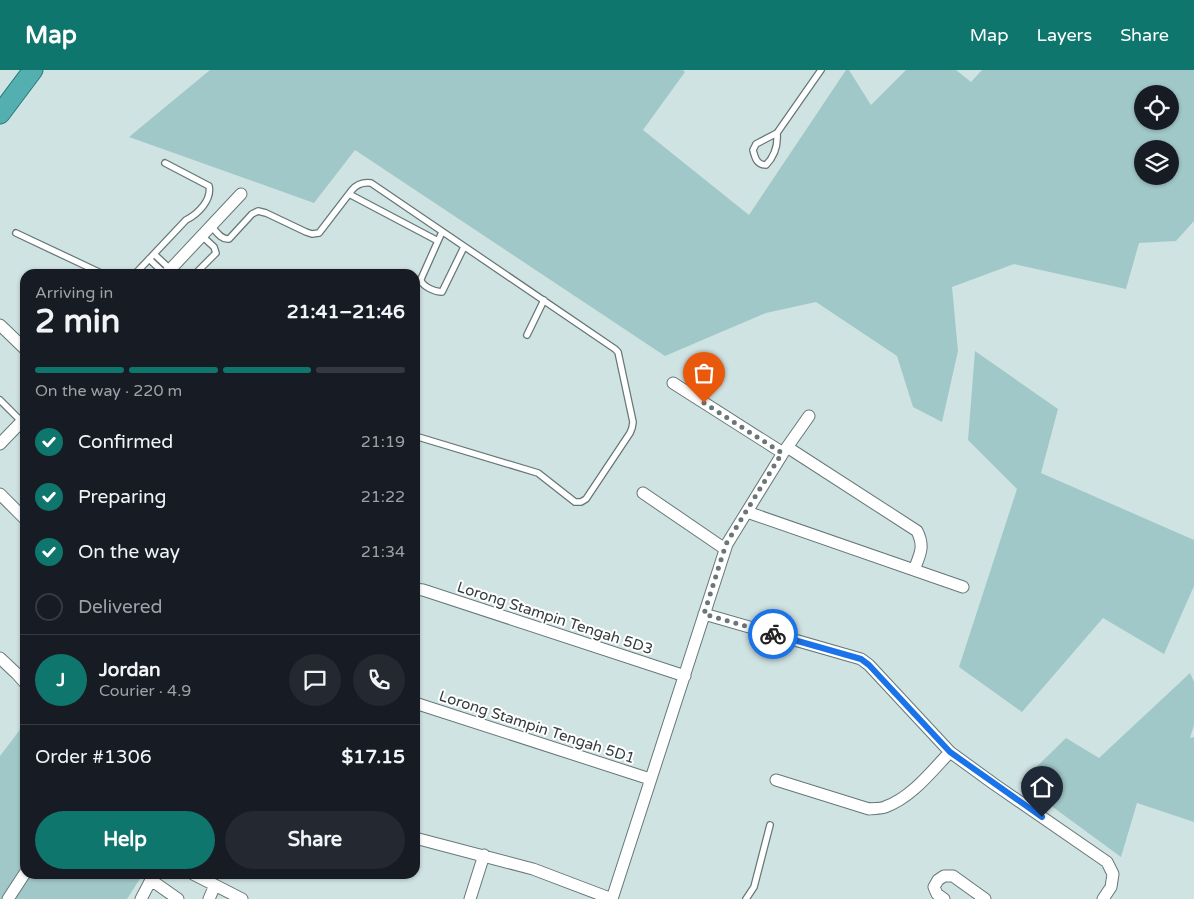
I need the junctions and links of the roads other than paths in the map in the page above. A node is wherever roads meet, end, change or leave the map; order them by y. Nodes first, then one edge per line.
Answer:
1 (33, 70) edge
2 (821, 70) edge
3 (0, 114) edge
4 (777, 133) junction
5 (165, 163) dead end
6 (241, 194) dead end
7 (349, 194) junction
8 (211, 226) junction
9 (442, 232) junction
10 (16, 233) dead end
11 (202, 236) junction
12 (438, 241) junction
13 (464, 247) junction
14 (151, 257) junction
15 (92, 269) edge
16 (140, 269) edge
17 (164, 269) edge
18 (170, 269) edge
19 (200, 269) edge
20 (544, 300) junction
21 (0, 326) edge
22 (527, 335) dead end
23 (20, 345) edge
24 (673, 382) dead end
25 (1, 404) edge
26 (809, 416) dead end
27 (20, 417) edge
28 (20, 424) edge
29 (420, 438) edge
30 (0, 444) edge
31 (785, 450) junction
32 (643, 493) dead end
33 (0, 494) edge
34 (747, 512) junction
35 (20, 514) edge
36 (725, 549) junction
37 (914, 570) junction
38 (963, 587) dead end
39 (420, 590) edge
40 (704, 614) junction
41 (0, 658) edge
42 (685, 676) junction
43 (20, 678) edge
44 (420, 705) edge
45 (950, 752) junction
46 (650, 779) junction
47 (776, 780) dead end
48 (770, 826) dead end
49 (420, 839) edge
50 (484, 855) junction
51 (21, 879) edge
52 (151, 879) edge
53 (154, 879) edge
54 (203, 879) edge
55 (215, 885) junction
56 (8, 899) edge
57 (141, 899) edge
58 (178, 899) edge
59 (209, 899) edge
60 (242, 899) edge
61 (470, 899) edge
62 (612, 899) edge
63 (746, 899) edge
64 (944, 899) edge
65 (986, 899) edge
66 (1103, 899) edge

1 - 3 highway
2 - 4 lane
4 - 4 lane
5 - 14 lane
6 - 8 street
7 - 8 lane
7 - 9 lane
7 - 12 lane
8 - 11 street
9 - 12 lane
9 - 13 lane
10 - 15 lane
11 - 18 street
11 - 19 lane
12 - 13 lane
13 - 20 lane
14 - 16 lane
14 - 17 lane
20 - 22 lane
20 - 29 lane
21 - 23 street
24 - 31 street
25 - 27 lane
26 - 31 street
28 - 30 street
31 - 34 street
31 - 37 street
32 - 36 street
33 - 35 street
34 - 36 street
34 - 37 street
36 - 40 street
37 - 38 street
39 - 42 street, Lorong Stampin Tengah 5D3
40 - 42 street
40 - 45 street
41 - 43 street
42 - 46 street
44 - 46 street, Lorong Stampin Tengah 5D1
45 - 47 street
45 - 66 street
46 - 62 street
48 - 63 lane
49 - 50 street
50 - 61 street
50 - 62 street
51 - 56 street
52 - 57 street
53 - 58 street
54 - 55 street
55 - 59 street
55 - 60 street
64 - 65 street

